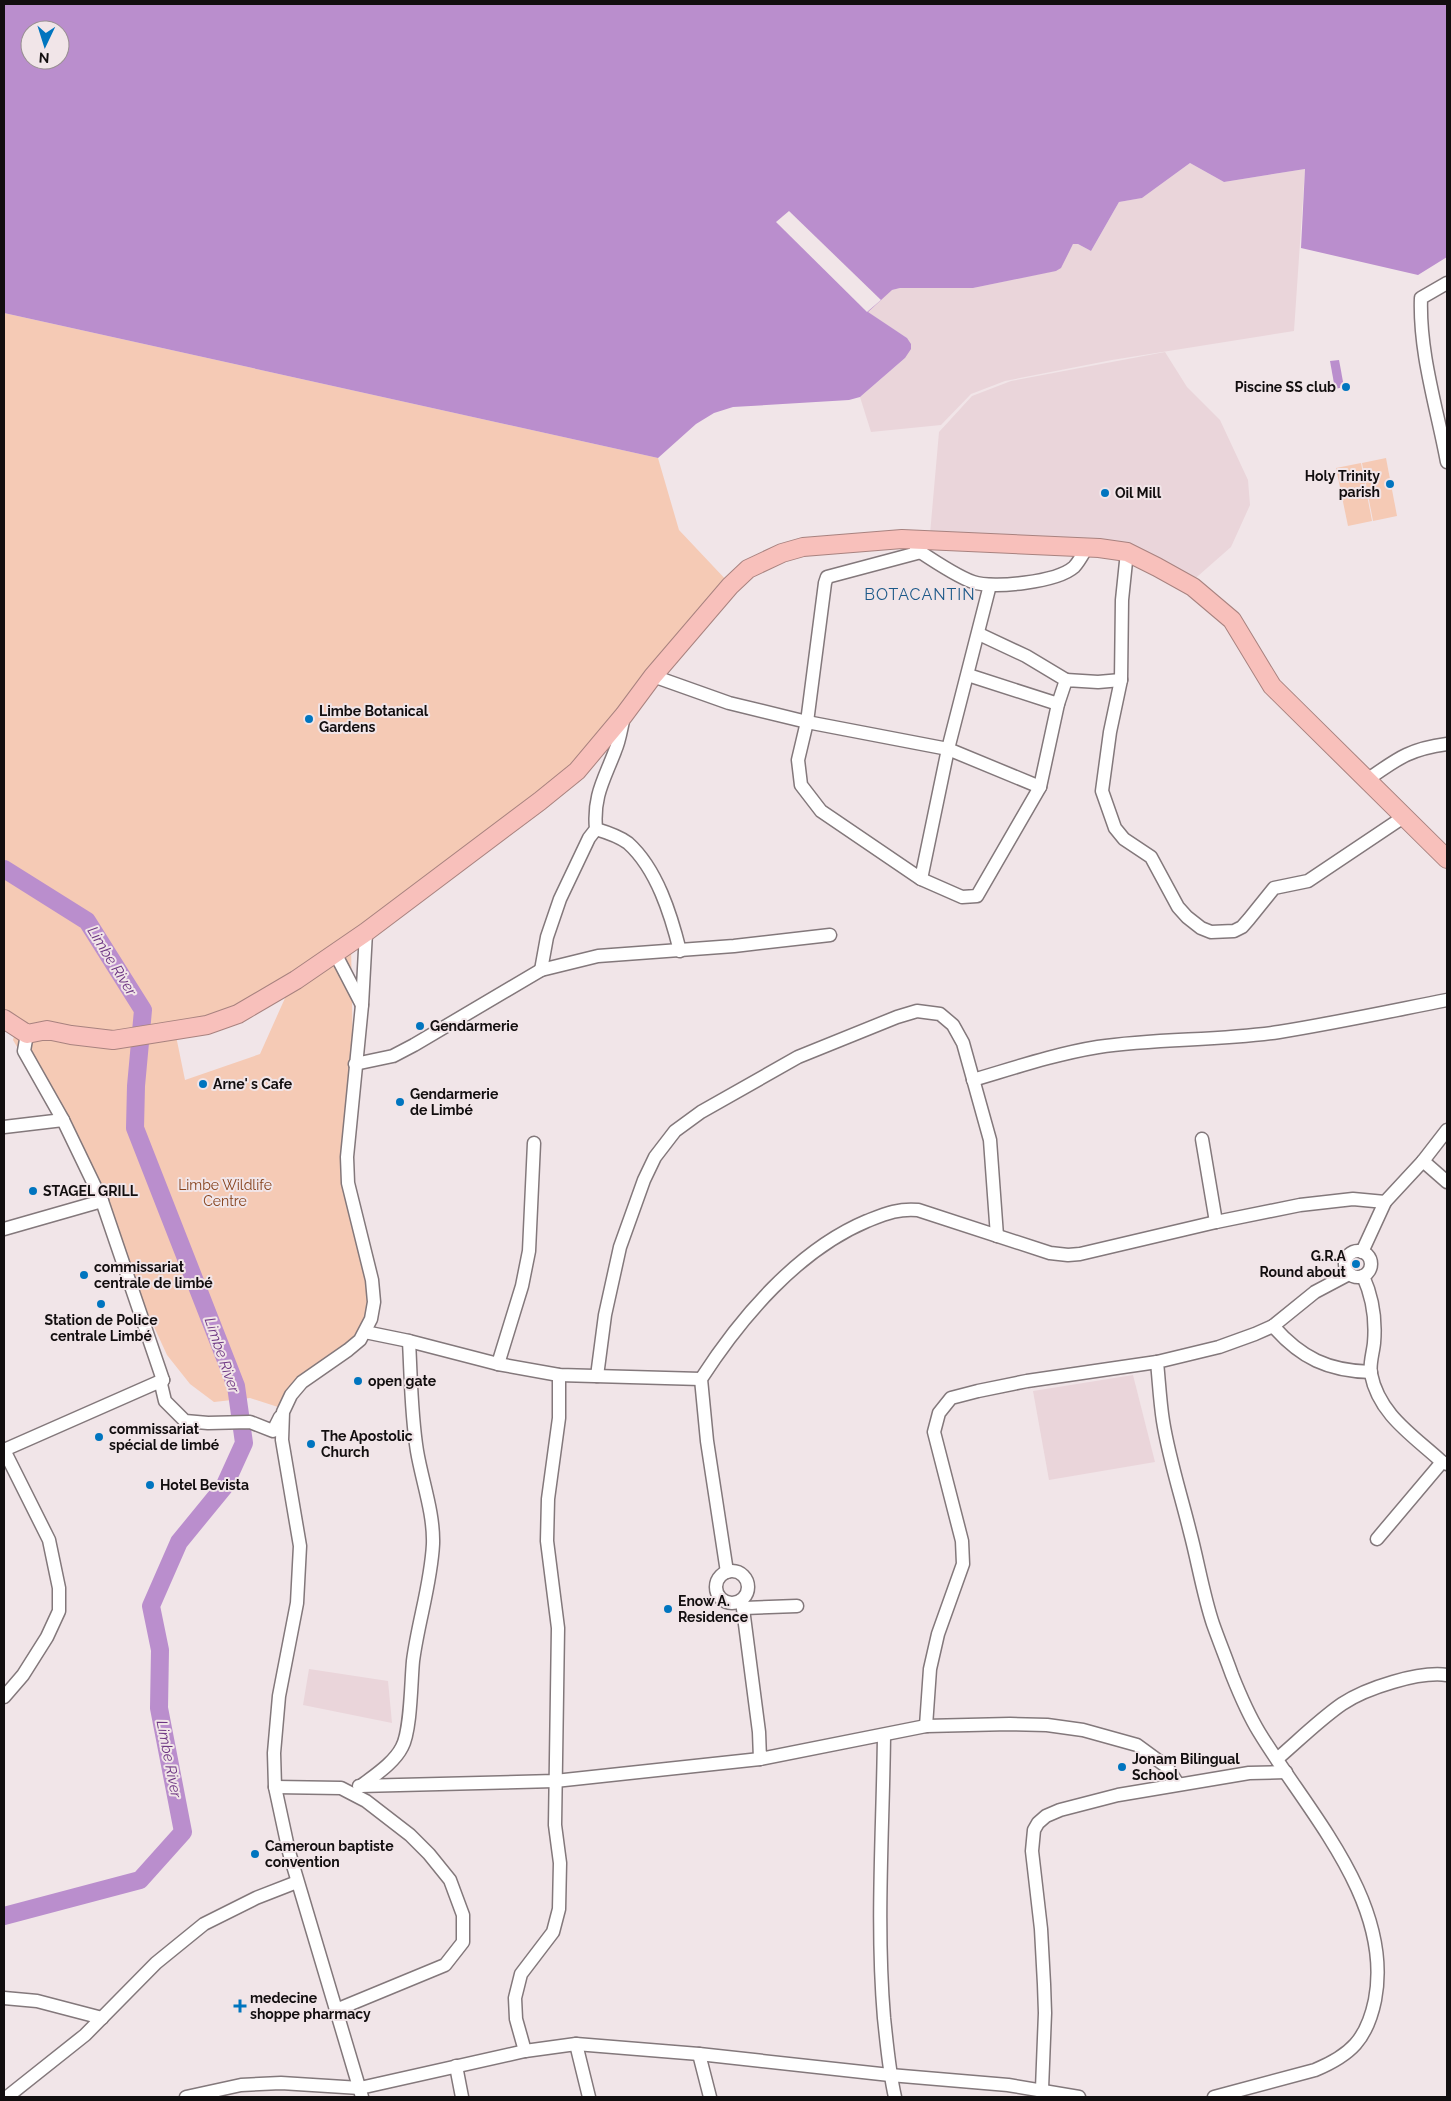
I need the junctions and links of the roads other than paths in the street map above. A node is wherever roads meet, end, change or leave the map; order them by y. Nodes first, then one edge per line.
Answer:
1 (1445, 286) edge
2 (1446, 446) edge
3 (1447, 462) edge
4 (902, 539) junction
5 (1087, 547) junction
6 (921, 552) junction
7 (1127, 552) junction
8 (990, 585) junction
9 (978, 634) junction
10 (968, 675) junction
11 (652, 676) junction
12 (1066, 680) junction
13 (1121, 680) junction
14 (1058, 704) junction
15 (624, 715) junction
16 (807, 722) junction
17 (1447, 744) edge
18 (948, 749) junction
19 (1367, 780) junction
20 (1040, 787) junction
21 (1405, 816) junction
22 (596, 829) junction
23 (1447, 858) edge
24 (922, 879) junction
25 (366, 932) junction
26 (830, 935) dead end
27 (680, 951) junction
28 (335, 953) junction
29 (541, 970) junction
30 (1447, 1000) edge
31 (362, 1005) junction
32 (4, 1019) edge
33 (27, 1034) junction
34 (355, 1064) junction
35 (973, 1080) junction
36 (63, 1120) junction
37 (4, 1127) edge
38 (1447, 1130) edge
39 (1202, 1139) dead end
40 (534, 1143) dead end
41 (1423, 1160) junction
42 (1447, 1182) edge
43 (102, 1201) junction
44 (1385, 1202) junction
45 (1216, 1222) junction
46 (4, 1229) edge
47 (997, 1236) junction
48 (1362, 1252) junction
49 (1349, 1274) junction
50 (1363, 1276) junction
51 (1273, 1326) junction
52 (366, 1332) junction
53 (410, 1341) junction
54 (1157, 1362) junction
55 (498, 1364) junction
56 (1371, 1372) junction
57 (559, 1375) junction
58 (597, 1376) junction
59 (701, 1379) junction
60 (163, 1380) junction
61 (283, 1412) junction
62 (4, 1450) edge
63 (1445, 1463) edge
64 (1377, 1539) dead end
65 (727, 1572) junction
66 (743, 1604) junction
67 (798, 1606) dead end
68 (1447, 1675) edge
69 (4, 1697) edge
70 (926, 1726) junction
71 (884, 1735) junction
72 (760, 1759) junction
73 (1277, 1759) junction
74 (1286, 1772) junction
75 (555, 1781) junction
76 (1178, 1784) junction
77 (361, 1786) junction
78 (276, 1787) junction
79 (341, 1788) junction
80 (297, 1882) junction
81 (4, 1998) edge
82 (336, 2010) junction
83 (102, 2018) junction
84 (576, 2044) junction
85 (525, 2051) junction
86 (699, 2054) junction
87 (456, 2066) junction
88 (890, 2075) junction
89 (1042, 2089) junction
90 (361, 2093) edge
91 (7, 2097) edge
92 (186, 2097) edge
93 (462, 2097) edge
94 (589, 2097) edge
95 (710, 2097) edge
96 (895, 2097) edge
97 (1079, 2097) edge
98 (1214, 2097) edge

1 - 2 street
2 - 3 street
4 - 5 highway
4 - 6 street
4 - 11 highway
5 - 7 highway
5 - 8 street
6 - 8 street
6 - 16 street
7 - 13 street
7 - 19 highway
8 - 9 street
9 - 10 street
9 - 12 street
10 - 14 street
10 - 18 street
11 - 15 highway
11 - 16 street
12 - 13 street
12 - 14 street
13 - 21 street
14 - 20 street
15 - 22 street
15 - 25 highway
16 - 18 street
16 - 24 street
17 - 19 street
18 - 20 street
18 - 24 street
19 - 21 highway
20 - 24 street
21 - 23 highway
22 - 27 street
22 - 29 street
25 - 28 highway
25 - 31 street
26 - 27 street
27 - 29 street
28 - 31 street
28 - 33 highway
29 - 34 street
30 - 35 street
31 - 34 street
32 - 33 highway
33 - 36 street
34 - 52 street
35 - 47 street
35 - 58 street
36 - 37 street
36 - 43 street
38 - 41 street
39 - 45 street
40 - 55 street
41 - 42 street
41 - 44 street
43 - 46 street
43 - 60 street
44 - 45 street
44 - 48 street
45 - 47 street
47 - 59 street
48 - 49 street
48 - 50 street
49 - 50 street
49 - 51 street
50 - 56 street
51 - 54 street
51 - 56 street
52 - 53 street
52 - 61 street
53 - 55 street
53 - 77 street
54 - 70 street
54 - 73 street
55 - 57 street
56 - 63 street
57 - 58 street
57 - 75 street
58 - 59 street
59 - 65 street
60 - 61 street
60 - 62 street
61 - 78 street
62 - 69 street
63 - 64 street
65 - 66 street
65 - 66 street
66 - 67 street
66 - 72 street
68 - 73 street
70 - 71 street
70 - 76 street
71 - 72 street
71 - 88 street
72 - 75 street
73 - 74 street
74 - 76 street
74 - 98 street
75 - 77 street
75 - 85 street
76 - 89 street
77 - 79 street
78 - 79 street
78 - 80 street
79 - 82 street
80 - 82 street
80 - 83 street
81 - 83 street
82 - 90 street
83 - 91 street
84 - 85 street
84 - 86 street
84 - 94 street
85 - 87 street
86 - 88 street
86 - 95 street
87 - 90 street
87 - 93 street
88 - 89 street
88 - 96 street
89 - 97 street
90 - 92 street

